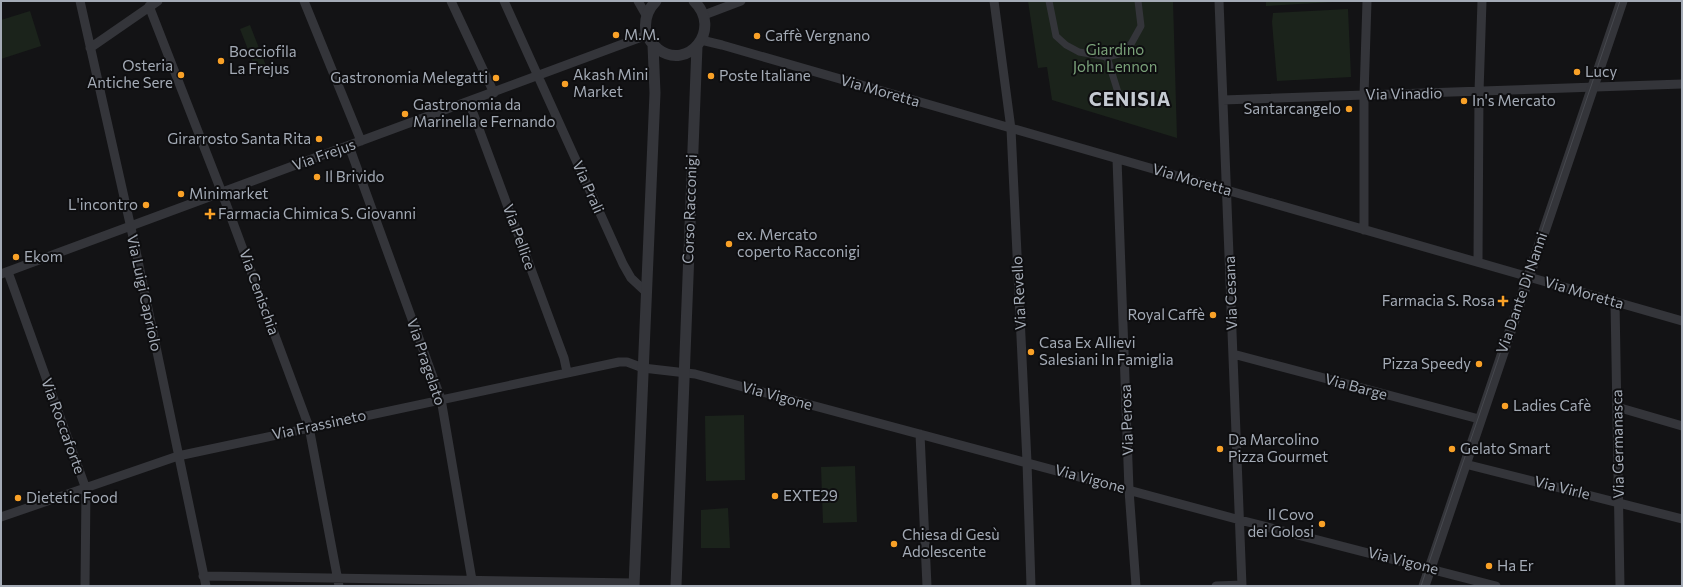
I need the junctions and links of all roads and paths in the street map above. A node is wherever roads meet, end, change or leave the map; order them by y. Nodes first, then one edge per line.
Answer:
1 (80, 1) edge
2 (158, 1) edge
3 (304, 1) edge
4 (450, 1) edge
5 (504, 1) edge
6 (638, 1) edge
7 (656, 1) edge
8 (695, 1) edge
9 (741, 1) edge
10 (994, 1) edge
11 (1049, 1) edge
12 (1138, 1) edge
13 (1219, 1) edge
14 (1367, 1) edge
15 (1482, 1) edge
16 (1622, 1) edge
17 (149, 6) junction
18 (646, 15) junction
19 (704, 15) junction
20 (647, 35) junction
21 (699, 43) junction
22 (653, 46) junction
23 (90, 48) junction
24 (1107, 57) junction
25 (539, 76) junction
26 (1682, 84) edge
27 (1593, 88) junction
28 (1479, 92) junction
29 (494, 93) junction
30 (1364, 95) junction
31 (1223, 100) junction
32 (469, 102) junction
33 (1121, 102) dead end
34 (1011, 128) junction
35 (361, 141) junction
36 (349, 146) junction
37 (1117, 159) junction
38 (1227, 190) junction
39 (222, 193) junction
40 (130, 227) junction
41 (1364, 230) junction
42 (1478, 262) junction
43 (4, 273) edge
44 (1528, 277) junction
45 (646, 292) junction
46 (1615, 302) junction
47 (1682, 321) edge
48 (1233, 354) junction
49 (643, 368) junction
50 (567, 372) junction
51 (684, 372) junction
52 (441, 399) junction
53 (1617, 407) junction
54 (1479, 420) junction
55 (1682, 426) edge
56 (310, 427) junction
57 (920, 434) junction
58 (178, 456) junction
59 (1027, 462) junction
60 (1465, 464) junction
61 (86, 489) junction
62 (1129, 490) junction
63 (1618, 502) junction
64 (1, 517) edge
65 (1682, 519) edge
66 (1240, 520) junction
67 (1430, 568) junction
68 (203, 576) junction
69 (338, 582) edge
70 (472, 583) edge
71 (634, 584) edge
72 (1242, 585) edge
73 (85, 586) edge
74 (206, 586) edge
75 (676, 586) edge
76 (927, 586) edge
77 (1031, 586) edge
78 (1136, 586) edge
79 (1216, 586) edge
80 (1424, 586) edge
81 (1496, 586) edge
82 (1620, 586) edge

1 - 23 street, Via Luigi Capriolo
2 - 17 street
3 - 35 street
4 - 29 street
5 - 25 street, Via Prali
6 - 18 street
7 - 18 street
8 - 19 street
9 - 19 street
10 - 34 street, Via Revello
11 - 24 street
12 - 24 street
13 - 31 street, Via Cesana
14 - 30 street
15 - 28 street
16 - 27 street, Via Dante Di Nanni
17 - 23 street
17 - 39 street, Via Cenischia
18 - 20 street
19 - 21 street, Corso Racconigi
20 - 22 street
20 - 25 street, Via Frejus
21 - 22 street
21 - 34 street, Via Moretta
21 - 51 street, Corso Racconigi
22 - 45 street
23 - 40 street, Via Luigi Capriolo
24 - 33 street
25 - 29 street, Via Frejus
25 - 45 street, Via Prali
26 - 27 street, Via Vinadio
27 - 28 street, Via Vinadio
27 - 44 street, Via Dante Di Nanni
28 - 30 street, Via Vinadio
28 - 42 street
29 - 32 street, Via Frejus
30 - 31 street, Via Vinadio
30 - 41 street
31 - 38 street, Via Cesana
32 - 35 street, Via Frejus
32 - 50 street, Via Pellice
34 - 37 street, Via Moretta
34 - 59 street, Via Revello
35 - 36 street, Via Frejus
36 - 39 street, Via Frejus
36 - 52 street, Via Pragelato
37 - 38 street, Via Moretta
37 - 62 street, Via Perosa
38 - 41 street, Via Moretta
38 - 48 street, Via Cesana
39 - 40 street, Via Frejus
39 - 56 street, Via Cenischia
40 - 43 street, Via Frejus
40 - 58 street, Via Luigi Capriolo
41 - 42 street, Via Moretta
42 - 44 street, Via Moretta
43 - 61 street, Via Roccaforte
44 - 46 street, Via Moretta
44 - 54 street, Via Dante Di Nanni
45 - 49 street
46 - 47 street, Via Moretta
46 - 53 street, Via Germanasca
48 - 54 street, Via Barge
48 - 66 street, Via Cesana
49 - 50 street, Via Frassineto
49 - 51 street
49 - 71 street
50 - 52 street, Via Frassineto
51 - 57 street, Via Vigone
51 - 75 street, Corso Racconigi
52 - 56 street, Via Frassineto
52 - 70 street, Via Pragelato
53 - 55 street
53 - 63 street, Via Germanasca
54 - 60 street, Via Dante Di Nanni
56 - 58 street, Via Frassineto
56 - 69 street, Via Cenischia
57 - 59 street, Via Vigone
57 - 76 street
58 - 61 street, Via Frassineto
58 - 68 street, Via Luigi Capriolo
59 - 62 street, Via Vigone
59 - 77 street, Via Revello
60 - 63 street, Via Virle
60 - 67 street, Via Dante Di Nanni
61 - 64 street, Via Frassineto
61 - 73 street, Via Roccaforte
62 - 66 street, Via Vigone
62 - 78 street, Via Perosa
63 - 65 street, Via Virle
63 - 82 street, Via Germanasca
66 - 67 street, Via Vigone
66 - 72 street, Via Cesana
67 - 80 street, Via Dante Di Nanni
67 - 81 street, Via Vigone
68 - 69 street
68 - 74 street, Via Luigi Capriolo
69 - 70 street
70 - 71 street
72 - 79 street

